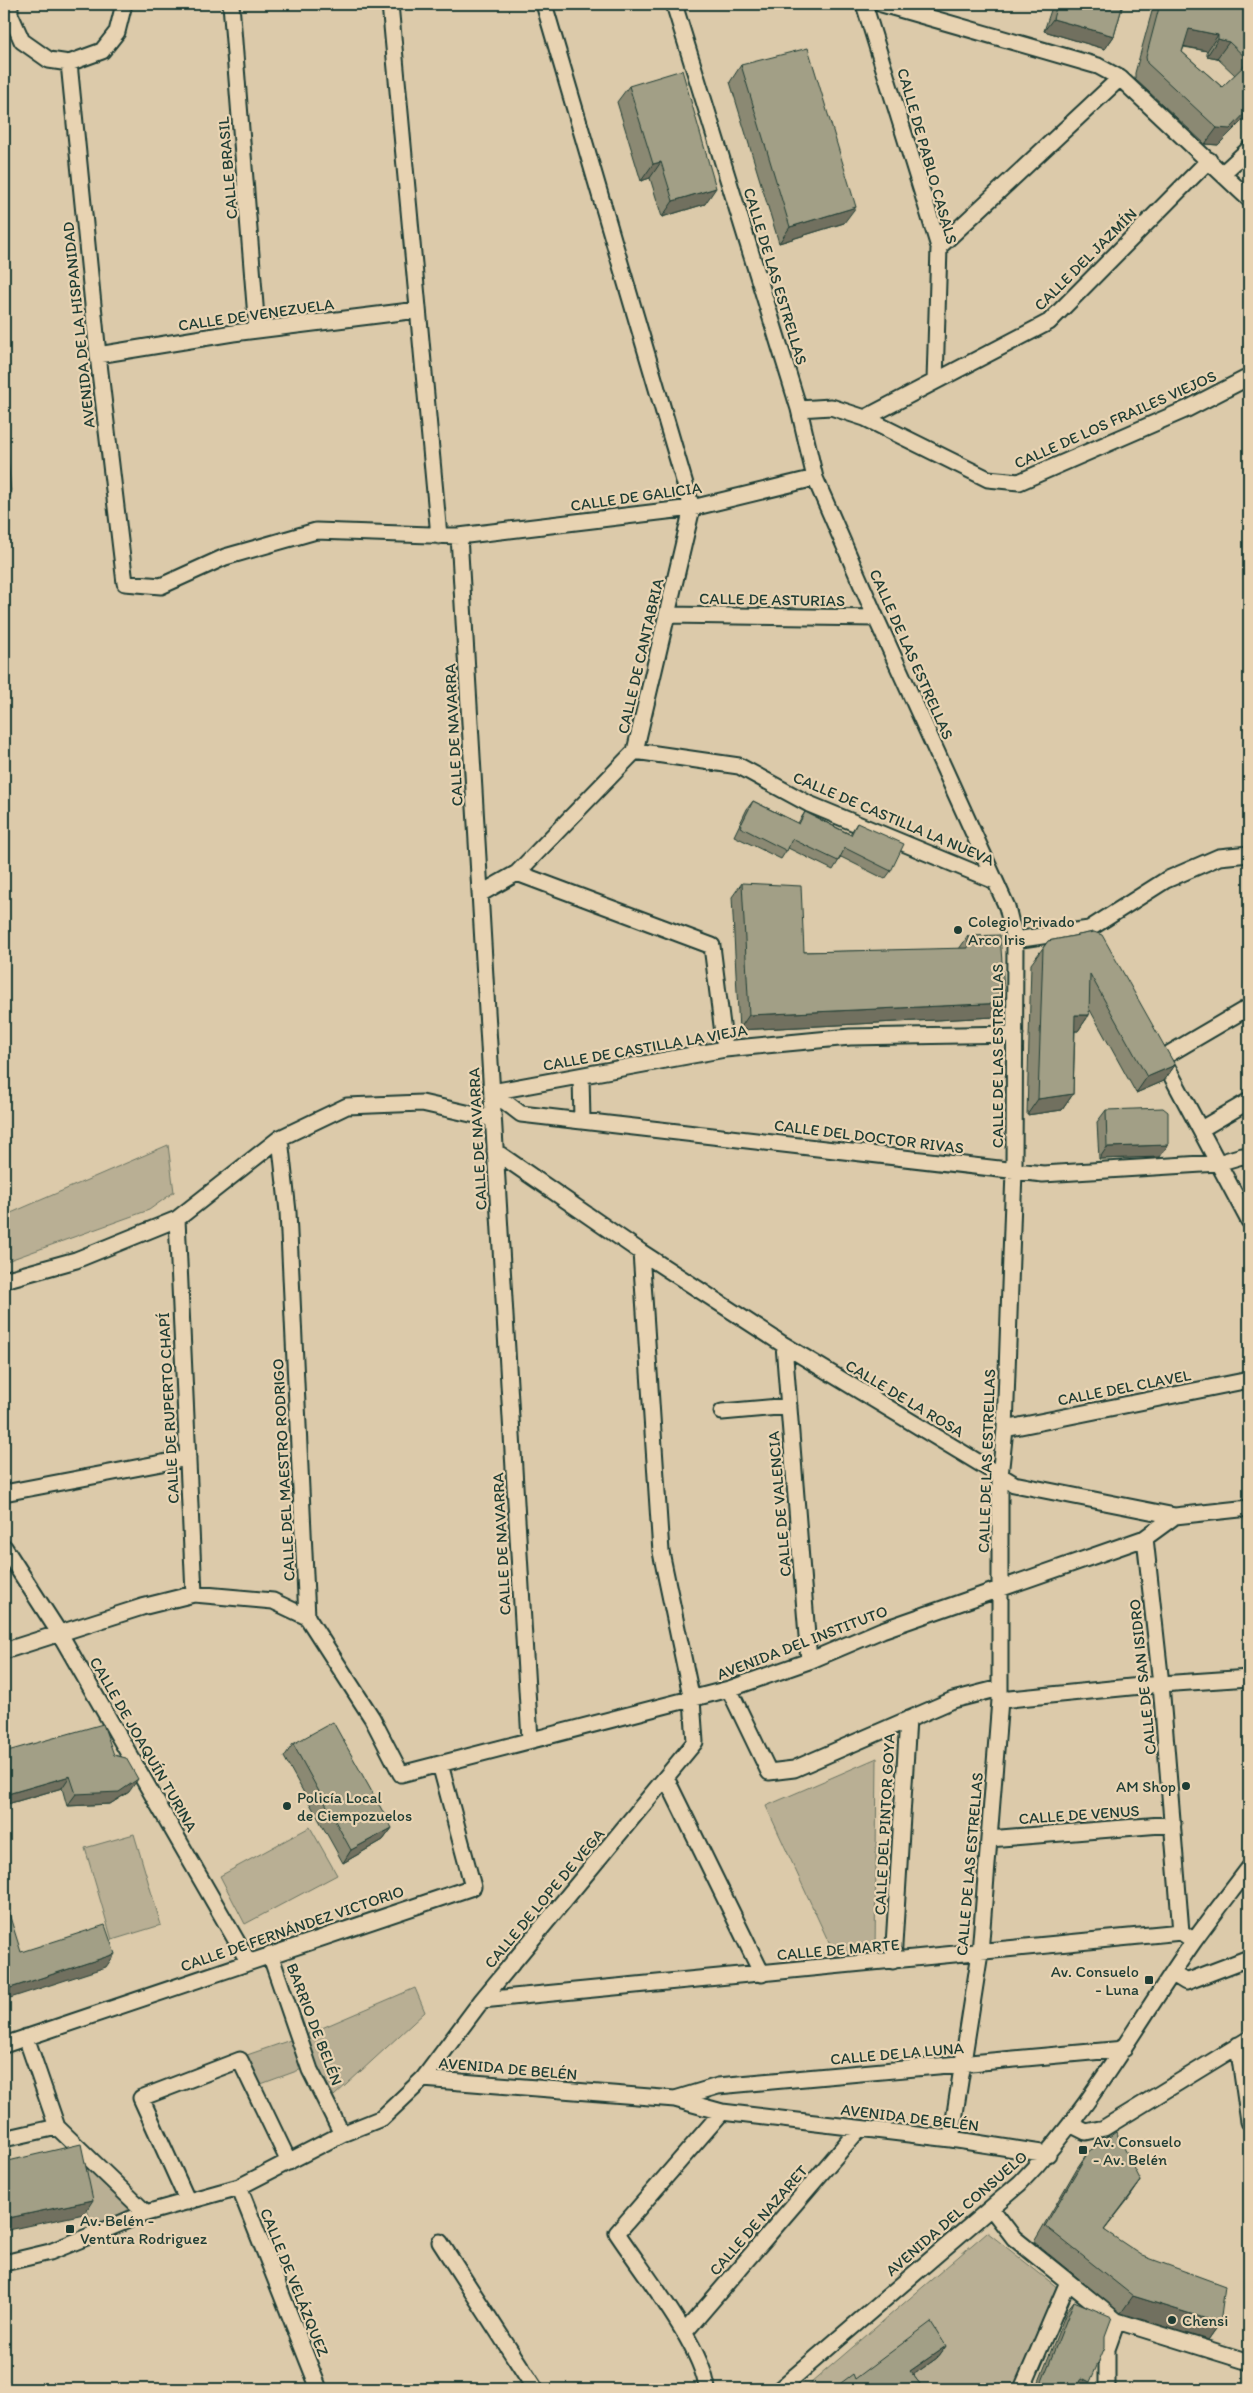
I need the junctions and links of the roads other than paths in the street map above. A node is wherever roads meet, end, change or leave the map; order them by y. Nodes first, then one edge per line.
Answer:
1 (124, 4) edge
2 (231, 4) edge
3 (390, 4) edge
4 (544, 4) edge
5 (674, 4) edge
6 (864, 4) edge
7 (882, 4) edge
8 (8, 11) edge
9 (70, 63) junction
10 (1120, 78) junction
11 (1249, 149) edge
12 (1209, 160) junction
13 (1224, 173) junction
14 (1249, 199) edge
15 (939, 247) junction
16 (418, 310) junction
17 (257, 330) junction
18 (98, 355) junction
19 (1249, 377) edge
20 (935, 381) junction
21 (799, 409) junction
22 (865, 418) junction
23 (815, 478) junction
24 (692, 508) junction
25 (439, 536) junction
26 (459, 536) junction
27 (125, 583) joint
28 (668, 615) junction
29 (876, 618) junction
30 (635, 751) junction
31 (1249, 854) edge
32 (517, 873) junction
33 (995, 881) junction
34 (480, 894) junction
35 (1089, 928) junction
36 (1015, 940) junction
37 (1098, 946) edge
38 (1249, 1007) edge
39 (1015, 1034) junction
40 (1152, 1041) edge
41 (725, 1049) junction
42 (1162, 1058) junction
43 (581, 1076) junction
44 (492, 1092) junction
45 (1249, 1101) edge
46 (493, 1119) junction
47 (582, 1120) junction
48 (1201, 1129) junction
49 (280, 1138) junction
50 (495, 1151) junction
51 (1249, 1158) edge
52 (1218, 1164) junction
53 (1014, 1171) junction
54 (177, 1219) junction
55 (1249, 1221) edge
56 (641, 1252) junction
57 (4, 1280) edge
58 (784, 1345) junction
59 (1249, 1380) edge
60 (789, 1406) junction
61 (722, 1412) dead end
62 (1005, 1428) junction
63 (188, 1458) junction
64 (1000, 1476) junction
65 (4, 1492) edge
66 (1249, 1508) edge
67 (1175, 1516) junction
68 (1144, 1538) junction
69 (4, 1547) edge
70 (999, 1588) junction
71 (194, 1594) junction
72 (307, 1616) junction
73 (60, 1634) junction
74 (4, 1651) edge
75 (809, 1661) junction
76 (1249, 1678) edge
77 (1162, 1684) junction
78 (729, 1689) junction
79 (1000, 1694) junction
80 (692, 1700) junction
81 (908, 1719) junction
82 (530, 1740) junction
83 (440, 1764) junction
84 (401, 1774) joint
85 (666, 1778) junction
86 (1173, 1824) junction
87 (989, 1839) junction
88 (1249, 1868) edge
89 (1181, 1932) junction
90 (1194, 1941) junction
91 (980, 1953) junction
92 (270, 1954) junction
93 (1249, 1958) edge
94 (248, 1961) junction
95 (893, 1961) junction
96 (762, 1974) junction
97 (1173, 1974) junction
98 (482, 2000) junction
99 (26, 2037) junction
100 (1244, 2042) edge
101 (4, 2045) edge
102 (1124, 2049) junction
103 (963, 2065) junction
104 (423, 2079) junction
105 (675, 2099) junction
106 (722, 2112) junction
107 (1249, 2122) edge
108 (1072, 2125) junction
109 (57, 2127) junction
110 (859, 2129) junction
111 (342, 2134) junction
112 (4, 2139) edge
113 (951, 2139) junction
114 (1048, 2154) junction
115 (289, 2162) junction
116 (238, 2187) junction
117 (188, 2202) junction
118 (991, 2208) junction
119 (146, 2213) junction
120 (440, 2242) dead end
121 (4, 2263) edge
122 (1068, 2282) junction
123 (1117, 2321) junction
124 (684, 2333) junction
125 (1249, 2362) edge
126 (319, 2389) edge
127 (535, 2389) edge
128 (706, 2389) edge
129 (780, 2389) edge
130 (1022, 2389) edge
131 (1107, 2389) edge

1 - 9 street
2 - 17 street, CALLE BRASIL
3 - 16 street
4 - 24 street
5 - 21 street, CALLE DE LAS ESTRELLAS
6 - 15 street, CALLE DE PABLO CASALS
7 - 10 street
8 - 9 street
9 - 18 street, AVENIDA DE LA HISPANIDAD
10 - 12 street
10 - 15 street
11 - 13 street
12 - 13 street
12 - 20 street, CALLE DEL JAZMÍN
13 - 14 street
15 - 20 street, CALLE DE PABLO CASALS
16 - 17 street, CALLE DE VENEZUELA
16 - 25 street
17 - 18 street, CALLE DE VENEZUELA
18 - 27 street, AVENIDA DE LA HISPANIDAD
19 - 22 street, CALLE DE LOS FRAILES VIEJOS
20 - 22 street, CALLE DEL JAZMÍN
21 - 22 street, CALLE DE LOS FRAILES VIEJOS
21 - 23 street, CALLE DE LAS ESTRELLAS
23 - 24 street, CALLE DE GALICIA
23 - 29 street, CALLE DE LAS ESTRELLAS
24 - 26 street, CALLE DE GALICIA
24 - 28 street, CALLE DE CANTABRIA
25 - 26 street, CALLE DE GALICIA
25 - 27 street, CALLE DE GALICIA
26 - 34 street, CALLE DE NAVARRA
28 - 29 street, CALLE DE ASTURIAS
28 - 30 street, CALLE DE CANTABRIA
29 - 33 street, CALLE DE LAS ESTRELLAS
30 - 32 street, CALLE DE CANTABRIA
30 - 33 street, CALLE DE CASTILLA LA NUEVA
31 - 35 street
32 - 34 street, CALLE DE CANTABRIA
32 - 41 street
33 - 36 street, CALLE DE LAS ESTRELLAS
34 - 44 street, CALLE DE NAVARRA
35 - 36 street
35 - 37 street
36 - 39 street, CALLE DE LAS ESTRELLAS
38 - 42 street
39 - 41 street, CALLE DE CASTILLA LA VIEJA
39 - 53 street, CALLE DE LAS ESTRELLAS
40 - 42 street
41 - 43 street, CALLE DE CASTILLA LA VIEJA
42 - 48 street
43 - 44 street, CALLE DE CASTILLA LA VIEJA
43 - 47 street
44 - 46 street, CALLE DE NAVARRA
44 - 47 street, CALLE DEL DOCTOR RIVAS
45 - 48 street
46 - 49 street
46 - 50 street, CALLE DE NAVARRA
47 - 53 street, CALLE DEL DOCTOR RIVAS
48 - 52 street
49 - 54 street
49 - 72 street, CALLE DEL MAESTRO RODRIGO
50 - 56 street, CALLE DE LA ROSA
50 - 82 street, CALLE DE NAVARRA
51 - 52 street, CALLE DEL DOCTOR RIVAS
52 - 53 street, CALLE DEL DOCTOR RIVAS
52 - 55 street
53 - 62 street, CALLE DE LAS ESTRELLAS
54 - 57 street
54 - 63 street, CALLE DE RUPERTO CHAPÍ
56 - 58 street, CALLE DE LA ROSA
56 - 80 street
58 - 60 street, CALLE DE VALENCIA
58 - 64 street, CALLE DE LA ROSA
59 - 62 street, CALLE DEL CLAVEL
60 - 61 street
60 - 75 street, CALLE DE VALENCIA
62 - 64 street, CALLE DE LAS ESTRELLAS
63 - 65 street
63 - 71 street, CALLE DE RUPERTO CHAPÍ
64 - 67 street, CALLE DE LA ROSA
64 - 70 street, CALLE DE LAS ESTRELLAS
66 - 67 street
67 - 68 street, AVENIDA DEL INSTITUTO
68 - 70 street, AVENIDA DEL INSTITUTO
68 - 77 street, CALLE DE SAN ISIDRO
69 - 73 street, CALLE DE JOAQUÍN TURINA
70 - 75 street, AVENIDA DEL INSTITUTO
70 - 79 street, CALLE DE LAS ESTRELLAS
71 - 72 street
71 - 73 street
72 - 84 street, CALLE DEL MAESTRO RODRIGO
73 - 74 street
73 - 94 street, CALLE DE JOAQUÍN TURINA
75 - 78 street, AVENIDA DEL INSTITUTO
76 - 77 street, CALLE DEL PINTOR GOYA
77 - 79 street, CALLE DEL PINTOR GOYA
77 - 86 street, CALLE DE SAN ISIDRO
78 - 80 street, AVENIDA DEL INSTITUTO
78 - 81 street, CALLE DEL PINTOR GOYA
79 - 81 street, CALLE DEL PINTOR GOYA
79 - 87 street, CALLE DE LAS ESTRELLAS
80 - 82 street, AVENIDA DEL INSTITUTO
80 - 85 street, CALLE DE LOPE DE VEGA
81 - 95 street, CALLE DEL PINTOR GOYA
82 - 83 street, AVENIDA DEL INSTITUTO
83 - 84 street, AVENIDA DEL INSTITUTO
83 - 92 street, CALLE DE FERNÁNDEZ VICTORIO
85 - 96 street
85 - 98 street, CALLE DE LOPE DE VEGA
86 - 87 street, CALLE DE VENUS
86 - 89 street, CALLE DE SAN ISIDRO
87 - 91 street, CALLE DE LAS ESTRELLAS
88 - 90 street, AVENIDA DEL CONSUELO
89 - 90 street
89 - 91 street, CALLE DE MARTE
90 - 97 street, AVENIDA DEL CONSUELO
91 - 95 street, CALLE DE MARTE
91 - 103 street, CALLE DE LAS ESTRELLAS
92 - 94 street, CALLE DE FERNÁNDEZ VICTORIO
92 - 111 street, BARRIO DE BELÉN
93 - 97 street
94 - 99 street, CALLE DE FERNÁNDEZ VICTORIO
95 - 96 street, CALLE DE MARTE
96 - 98 street, CALLE DE MARTE
97 - 102 street, AVENIDA DEL CONSUELO
98 - 104 street, CALLE DE LOPE DE VEGA
99 - 101 street, CALLE DE FERNÁNDEZ VICTORIO
99 - 109 street
100 - 107 street
100 - 108 street
102 - 103 street, CALLE DE LA LUNA
102 - 108 street, AVENIDA DEL CONSUELO
103 - 105 street, CALLE DE LA LUNA
103 - 113 street, CALLE DE LAS ESTRELLAS
104 - 105 street, AVENIDA DE BELÉN
104 - 111 street, AVENIDA DE BELÉN
105 - 106 street, AVENIDA DE BELÉN
106 - 110 street, AVENIDA DE BELÉN
106 - 124 street
108 - 114 street, AVENIDA DEL CONSUELO
109 - 112 street
109 - 119 street
110 - 113 street, AVENIDA DE BELÉN
110 - 124 street, CALLE DE NAZARET
111 - 115 street, AVENIDA DE BELÉN
113 - 114 street, AVENIDA DE BELÉN
114 - 118 street, AVENIDA DEL CONSUELO
115 - 116 street, AVENIDA DE BELÉN
115 - 117 street
116 - 117 street, AVENIDA DE BELÉN
116 - 126 street, CALLE DE VELÁZQUEZ
117 - 119 street, AVENIDA DE BELÉN
118 - 122 street
118 - 129 street, AVENIDA DEL CONSUELO
119 - 121 street, AVENIDA DE BELÉN
120 - 127 street
122 - 123 street
122 - 130 street
123 - 125 street
123 - 131 street
124 - 128 street

